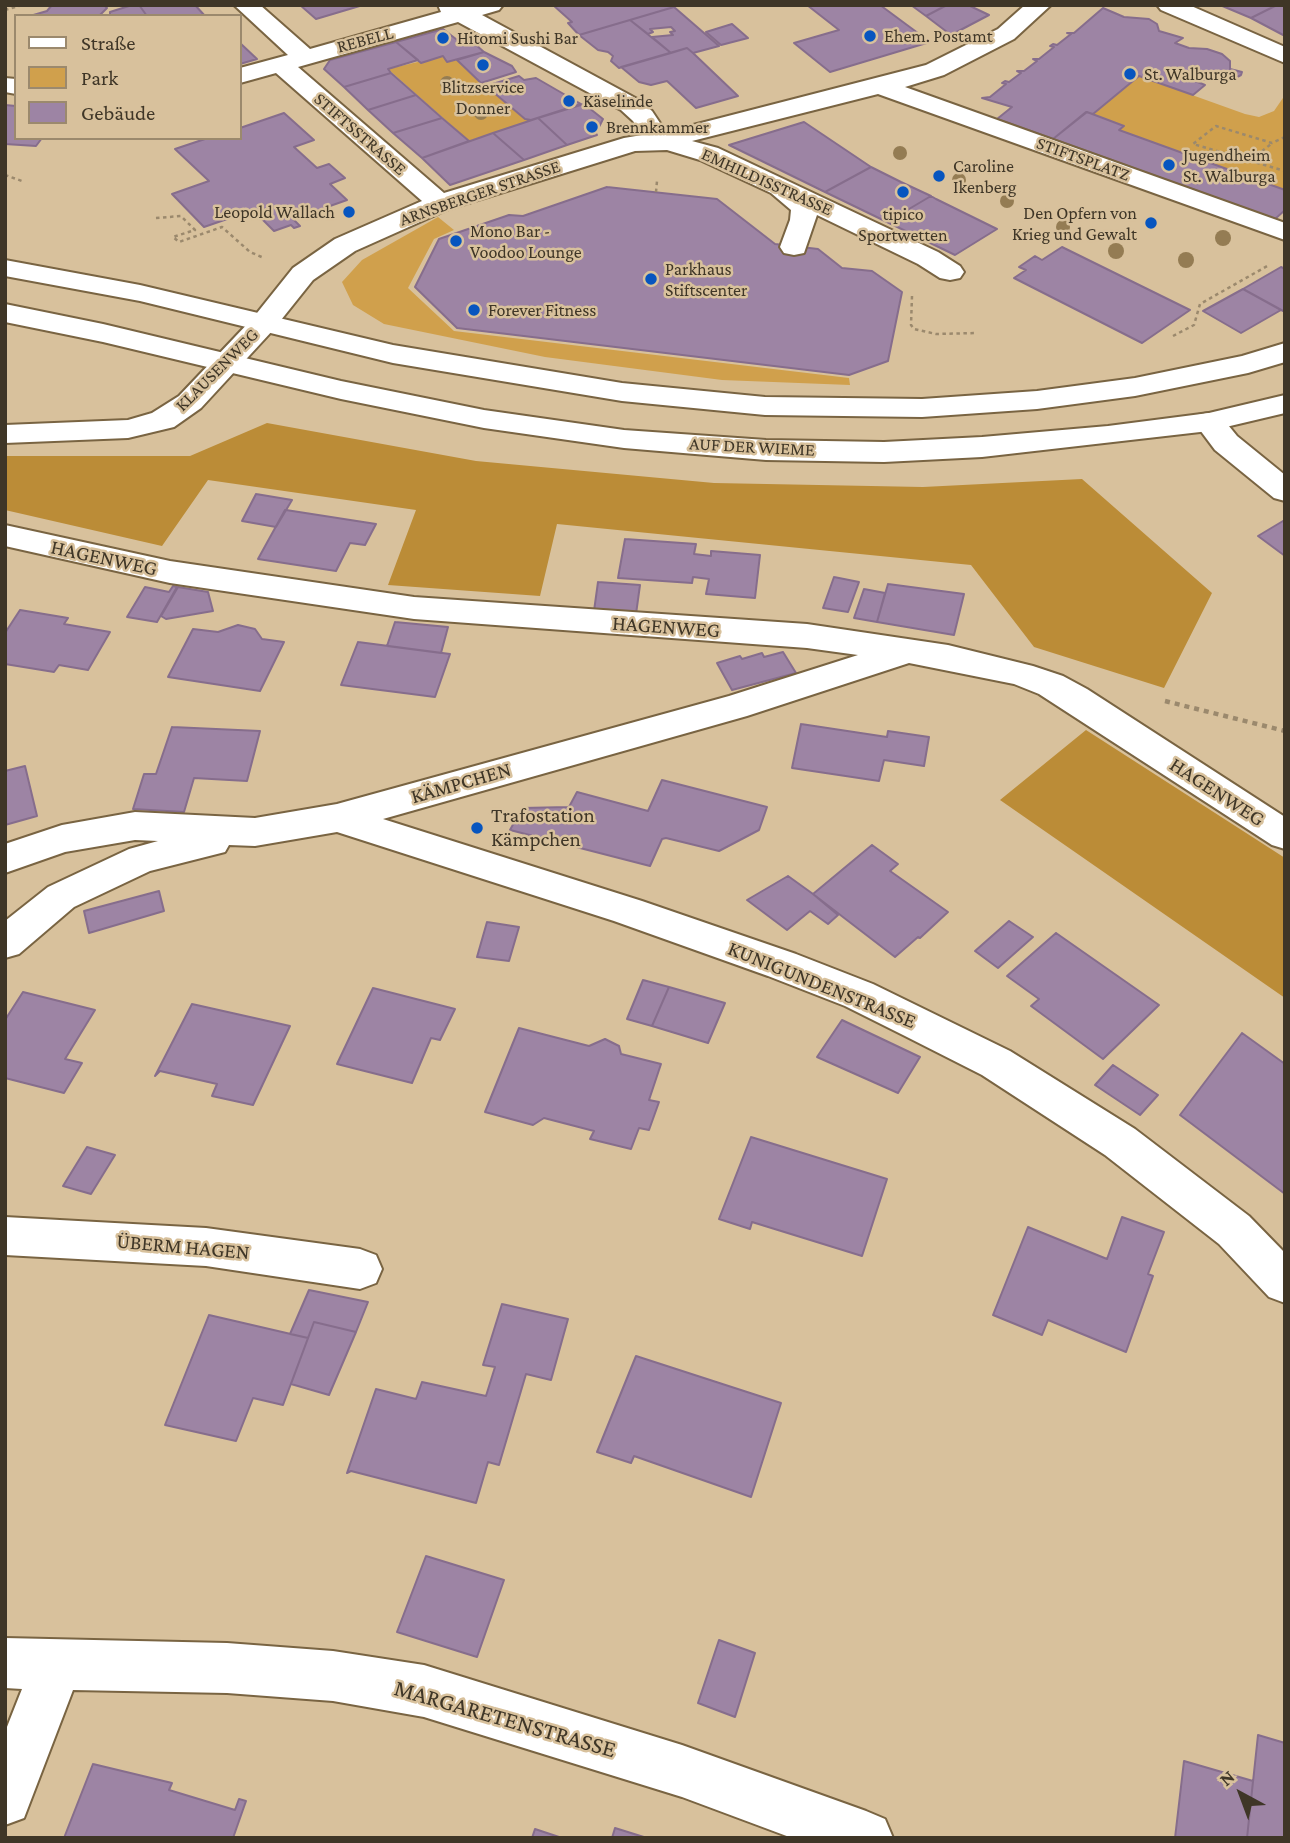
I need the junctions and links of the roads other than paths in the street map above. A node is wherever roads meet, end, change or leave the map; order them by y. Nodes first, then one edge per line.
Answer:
1 (246, 5) edge
2 (491, 5) edge
3 (1039, 5) edge
4 (1169, 5) edge
5 (453, 10) edge
6 (1285, 57) edge
7 (292, 60) junction
8 (242, 75) edge
9 (880, 86) junction
10 (659, 141) junction
11 (782, 190) junction
12 (440, 203) junction
13 (1285, 232) edge
14 (794, 247) dead end
15 (5, 268) edge
16 (950, 272) dead end
17 (5, 313) edge
18 (262, 324) junction
19 (1285, 346) edge
20 (1285, 352) edge
21 (224, 362) junction
22 (1248, 364) junction
23 (1285, 404) edge
24 (1209, 422) junction
25 (5, 434) edge
26 (1285, 491) edge
27 (5, 535) edge
28 (908, 650) junction
29 (337, 818) junction
30 (255, 832) junction
31 (1285, 835) edge
32 (5, 859) edge
33 (5, 943) edge
34 (5, 1236) edge
35 (360, 1269) dead end
36 (1285, 1283) edge
37 (5, 1663) edge
38 (57, 1665) junction
39 (5, 1799) edge
40 (866, 1838) edge

1 - 7 street, STIFTSSTRASSE
2 - 5 street, REBELL
3 - 9 street
4 - 6 street
5 - 7 street, REBELL
5 - 10 street
7 - 8 street, REBELL
7 - 12 street, STIFTSSTRASSE
9 - 10 street
9 - 13 street, STIFTSPLATZ
10 - 11 street, EMHILDISSTRASSE
10 - 12 street, ARNSBERGER STRASSE
11 - 14 street
11 - 16 street, EMHILDISSTRASSE
12 - 18 street, ARNSBERGER STRASSE
15 - 18 street
17 - 21 street
18 - 21 street, KLAUSENWEG
18 - 22 street, AUF DER WIEME
19 - 22 street
20 - 22 street, AUF DER WIEME
21 - 24 street, AUF DER WIEME
21 - 25 street, KLAUSENWEG
23 - 24 street, AUF DER WIEME
24 - 26 street
27 - 28 street, HAGENWEG
28 - 29 street, KÄMPCHEN
28 - 31 street, HAGENWEG
29 - 30 street, KÄMPCHEN
29 - 36 street, KUNIGUNDENSTRASSE
30 - 32 street, KÄMPCHEN
30 - 33 street
34 - 35 street, ÜBERM HAGEN
37 - 38 street, MARGARETENSTRASSE
38 - 39 street
38 - 40 street, MARGARETENSTRASSE

